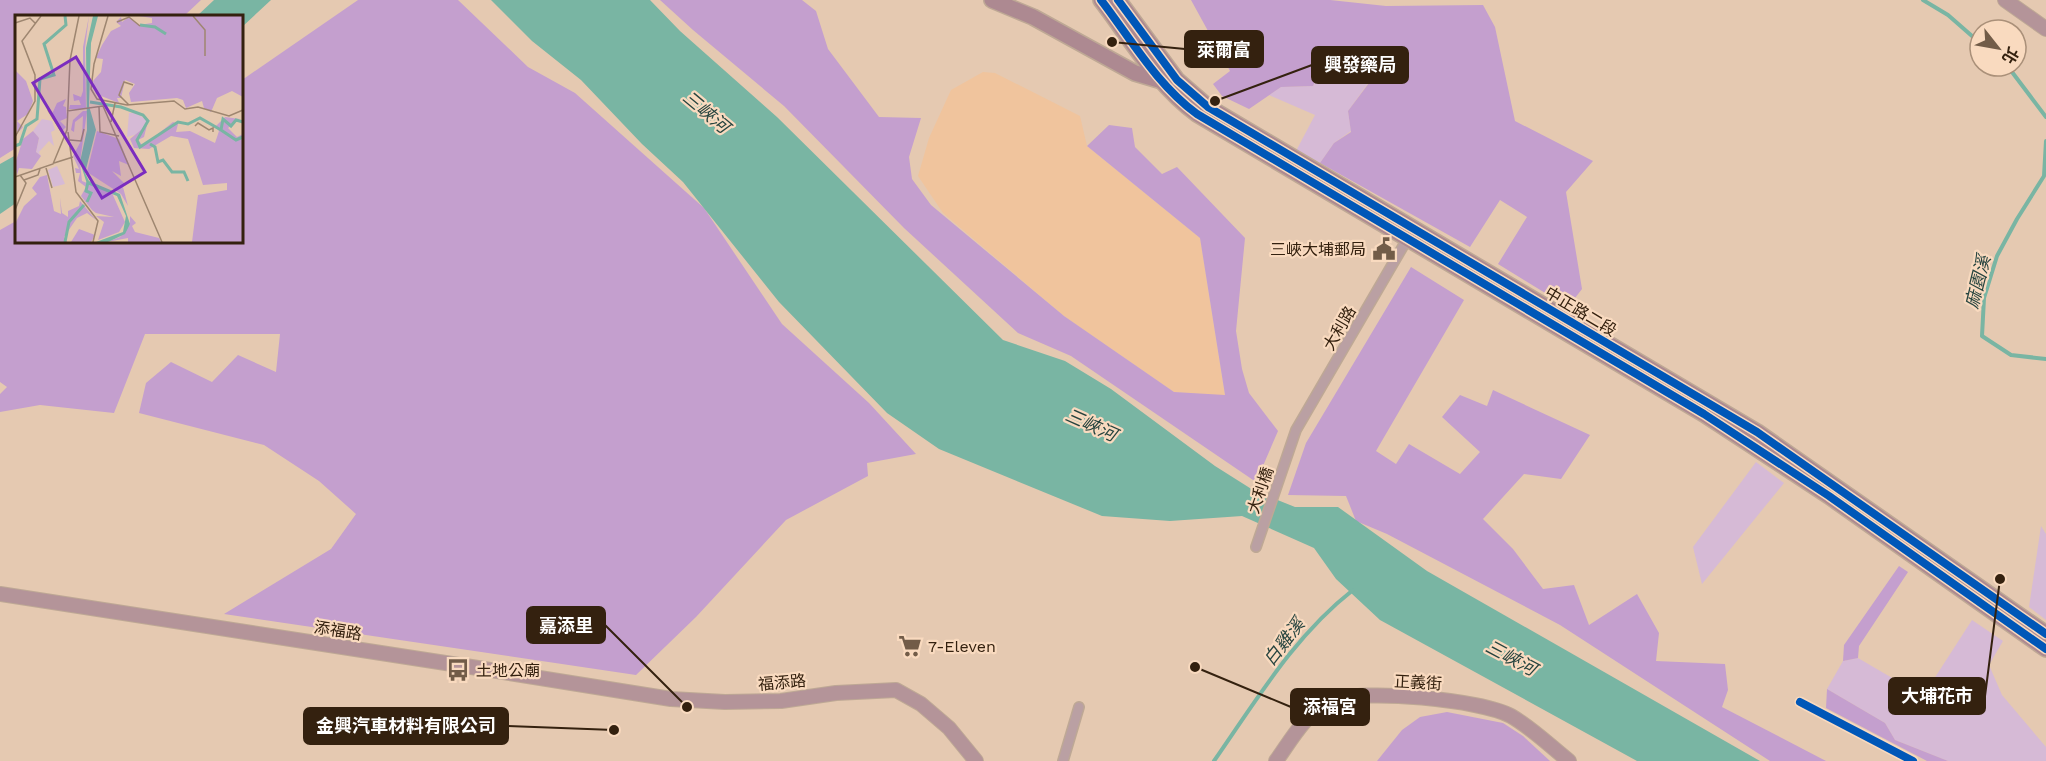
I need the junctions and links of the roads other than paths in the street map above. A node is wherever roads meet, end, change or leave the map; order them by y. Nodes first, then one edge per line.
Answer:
1 (992, 0) edge
2 (1101, 0) edge
3 (1118, 0) edge
4 (2005, 0) edge
5 (2046, 29) edge
6 (1170, 80) junction
7 (1411, 235) junction
8 (1292, 442) joint
9 (1256, 547) dead end
10 (0, 594) edge
11 (2046, 634) edge
12 (2046, 649) edge
13 (671, 699) joint
14 (1079, 708) dead end
15 (976, 761) edge
16 (1063, 761) edge
17 (1276, 761) edge
18 (1569, 761) edge

1 - 6 main road
2 - 6 main road, 中正路二段
3 - 6 main road, 中正路二段
4 - 5 street
6 - 7 main road, 中正路二段
7 - 8 street, 大利路
7 - 11 main road, 中正路二段
7 - 12 main road, 中正路二段
8 - 9 street, 大利橋
10 - 13 street, 添福路
13 - 15 street, 福添路
14 - 16 street
17 - 18 street, 正義街

